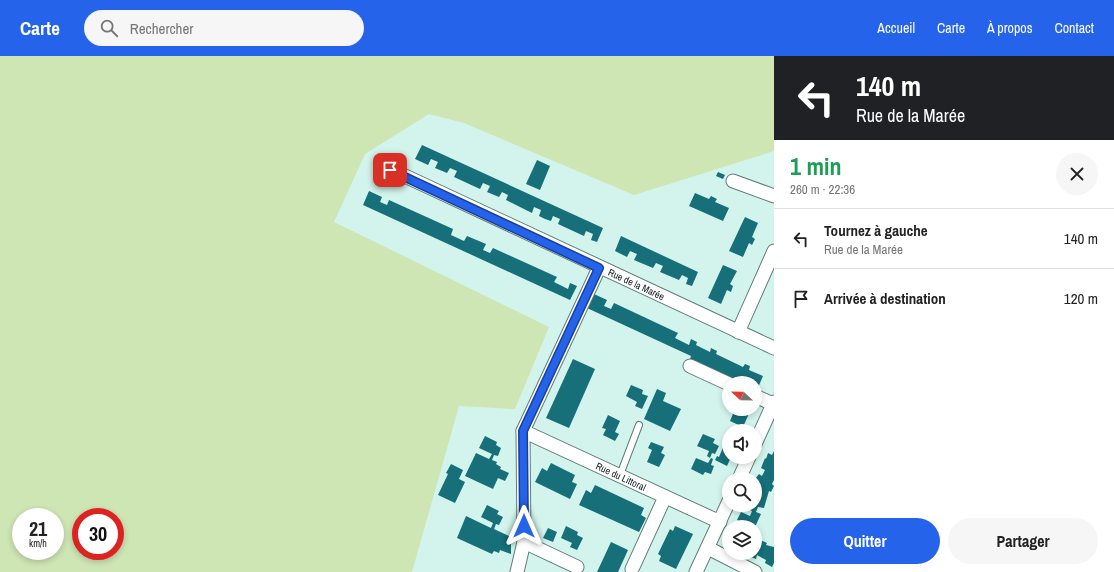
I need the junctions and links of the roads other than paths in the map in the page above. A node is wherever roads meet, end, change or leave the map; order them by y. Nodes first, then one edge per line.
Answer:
1 (390, 170) dead end
2 (733, 181) dead end
3 (774, 196) edge
4 (774, 251) edge
5 (599, 268) junction
6 (738, 332) junction
7 (774, 348) edge
8 (690, 366) dead end
9 (722, 381) edge
10 (762, 399) edge
11 (773, 403) edge
12 (639, 425) dead end
13 (762, 428) edge
14 (523, 431) junction
15 (620, 475) junction
16 (665, 497) junction
17 (724, 512) edge
18 (720, 522) junction
19 (524, 542) junction
20 (708, 548) junction
21 (577, 567) dead end
22 (632, 569) dead end
23 (517, 572) edge
24 (696, 572) edge
25 (755, 572) edge

1 - 5 street, Rue de la Marée
2 - 3 street
4 - 6 street
5 - 6 street, Rue de la Marée
5 - 14 street
6 - 7 street, Rue de la Marée
8 - 9 street
10 - 11 street
11 - 13 street
12 - 15 lane
14 - 15 street, Rue du Littoral
14 - 19 street
15 - 16 street, Rue du Littoral
16 - 18 street, Rue du Littoral
16 - 22 street
17 - 18 street
18 - 20 street
19 - 21 street
19 - 23 street
20 - 24 street
20 - 25 street

